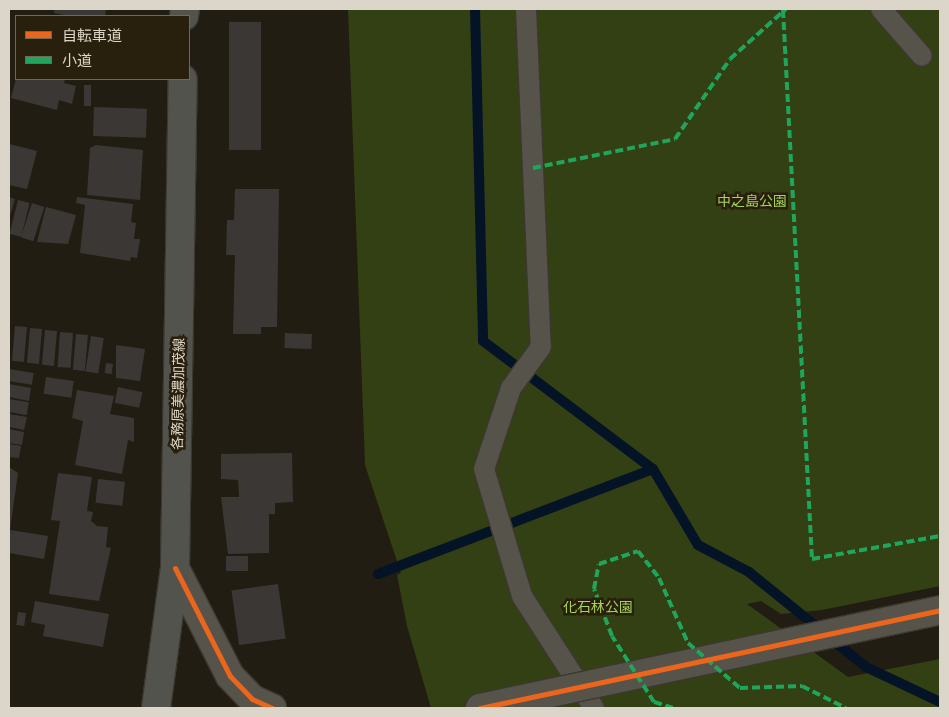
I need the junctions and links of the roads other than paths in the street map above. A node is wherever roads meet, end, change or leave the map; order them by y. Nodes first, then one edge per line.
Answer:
1 (526, 9) edge
2 (881, 9) edge
3 (922, 56) dead end
4 (183, 80) edge
5 (175, 568) junction
6 (940, 610) edge
7 (156, 708) edge
8 (272, 708) edge
9 (480, 708) edge
10 (594, 708) edge

1 - 10 lane
2 - 3 lane
4 - 5 main road, 各務原美濃加茂線
5 - 7 main road, 各務原美濃加茂線
5 - 8 street
6 - 9 street, bridge

